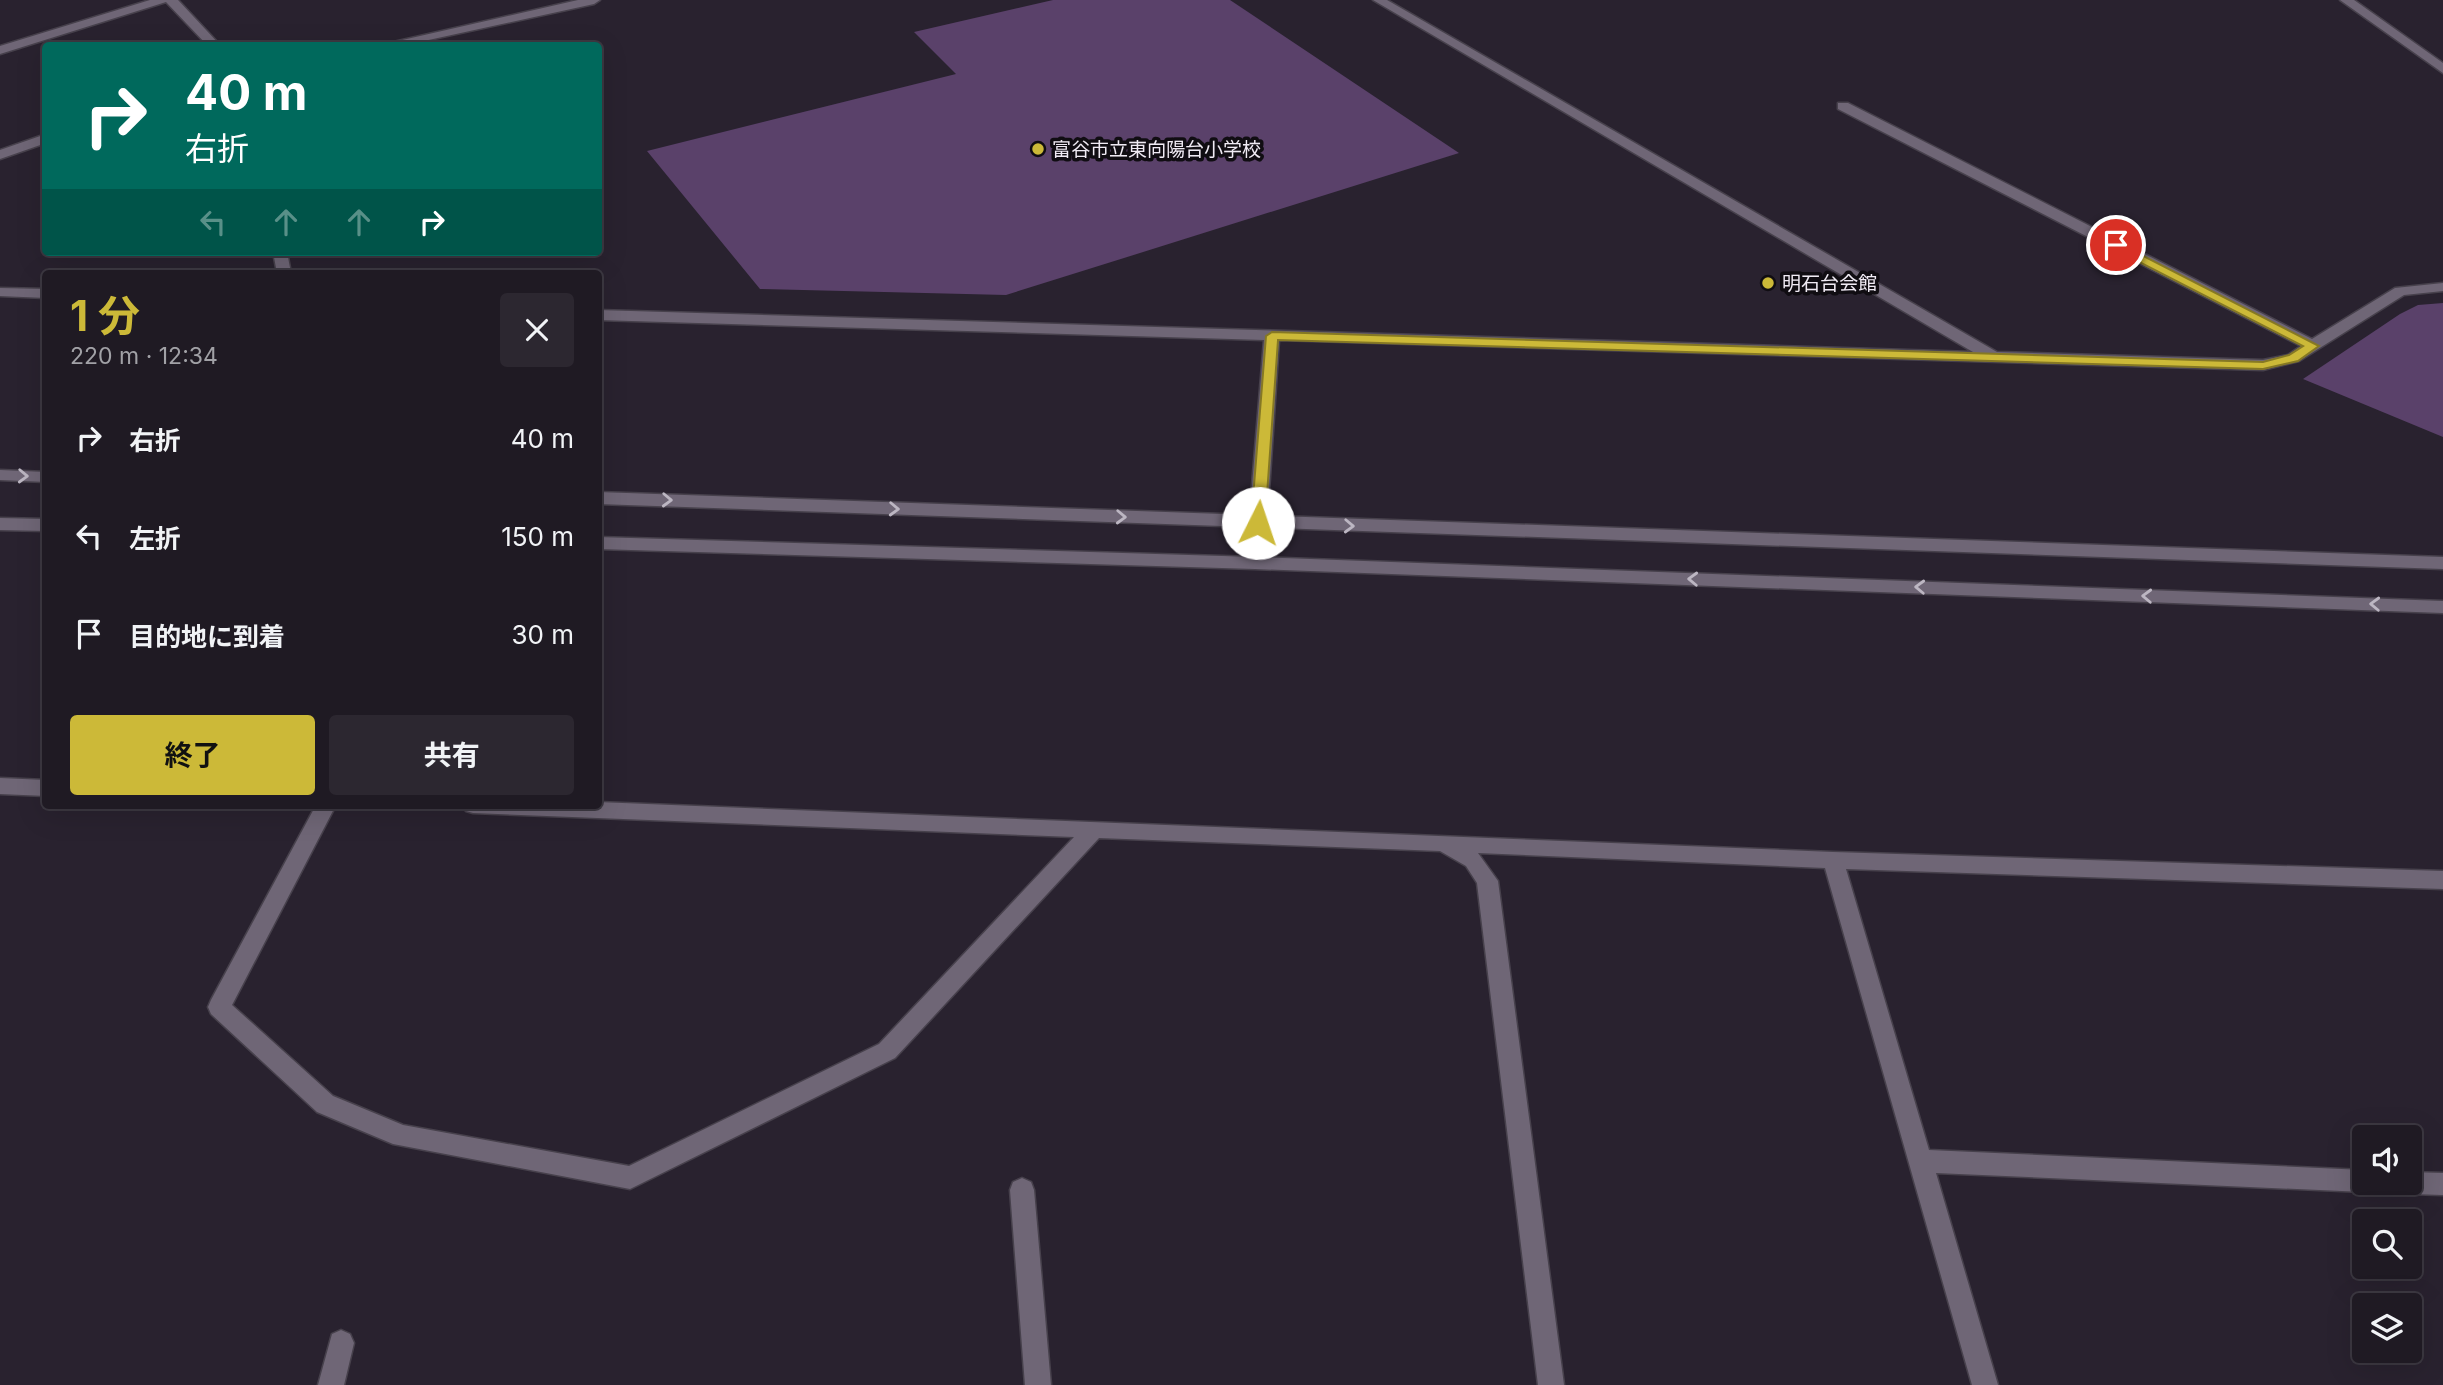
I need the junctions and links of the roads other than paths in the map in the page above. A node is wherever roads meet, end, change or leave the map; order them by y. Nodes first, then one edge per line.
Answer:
1 (162, 0) edge
2 (171, 0) edge
3 (594, 0) edge
4 (1379, 0) edge
5 (2346, 0) edge
6 (211, 42) edge
7 (400, 42) edge
8 (0, 50) edge
9 (2443, 69) edge
10 (1843, 106) dead end
11 (42, 139) edge
12 (0, 155) edge
13 (2443, 287) edge
14 (0, 292) edge
15 (42, 294) edge
16 (602, 315) edge
17 (1272, 336) junction
18 (2313, 346) junction
19 (1995, 358) junction
20 (0, 475) edge
21 (42, 477) edge
22 (602, 498) edge
23 (1258, 523) junction
24 (0, 524) edge
25 (42, 525) edge
26 (602, 543) edge
27 (2443, 563) edge
28 (2443, 607) edge
29 (0, 786) edge
30 (42, 788) edge
31 (324, 809) edge
32 (576, 809) edge
33 (1094, 829) junction
34 (1443, 843) junction
35 (1833, 860) junction
36 (2443, 880) edge
37 (1920, 1161) junction
38 (2352, 1180) edge
39 (2422, 1183) edge
40 (2443, 1184) edge
41 (1022, 1189) dead end
42 (341, 1343) dead end
43 (331, 1385) edge
44 (1038, 1385) edge
45 (1551, 1385) edge
46 (1985, 1385) edge

1 - 8 street
2 - 6 street
3 - 7 street
4 - 19 street
5 - 9 street
10 - 18 street
11 - 12 street
13 - 18 street
14 - 15 street
16 - 17 street
17 - 19 street
17 - 23 street
18 - 19 street
20 -> 21 street
22 -> 23 street
23 -> 27 street
24 - 25 street
28 -> 26 street
29 - 30 street
31 - 33 street
32 - 33 street
33 - 34 street
34 - 35 street
34 - 45 street
35 - 36 street
35 - 37 street
37 - 38 street
37 - 46 street
39 - 40 street
41 - 44 street
42 - 43 street

